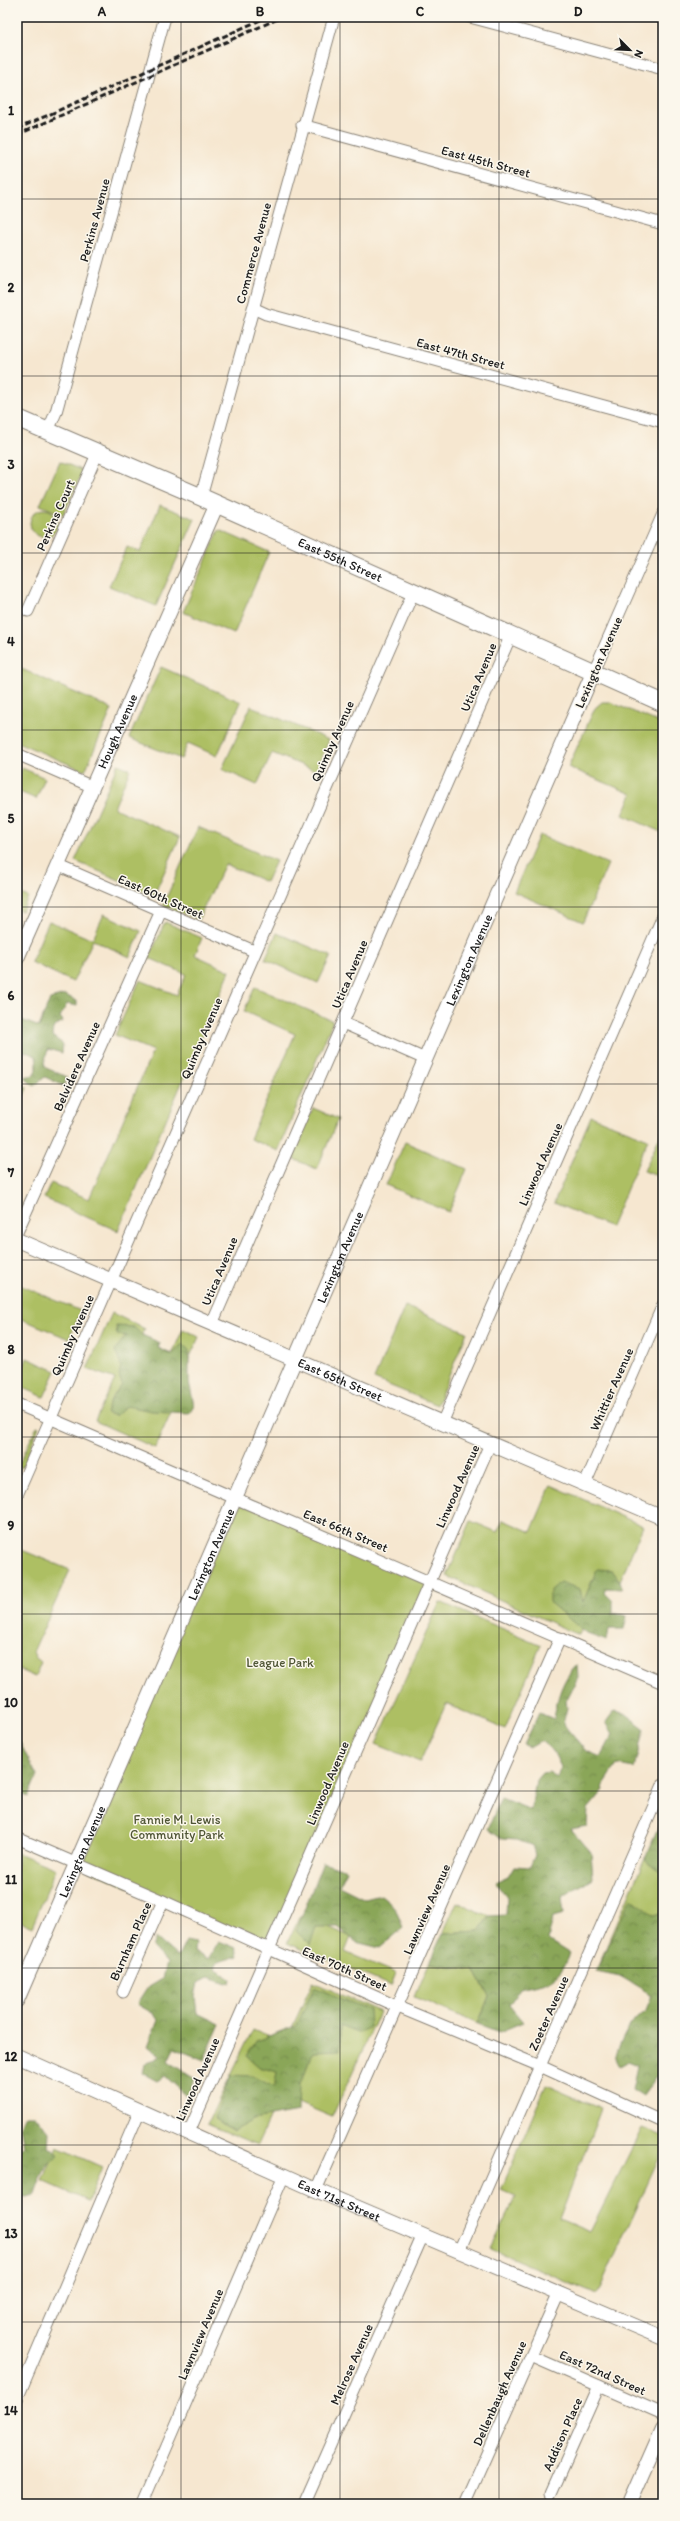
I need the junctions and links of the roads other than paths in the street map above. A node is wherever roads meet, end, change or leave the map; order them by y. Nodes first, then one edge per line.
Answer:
1 (165, 17) edge
2 (334, 17) edge
3 (470, 17) edge
4 (663, 69) edge
5 (302, 125) junction
6 (663, 224) edge
7 (253, 308) junction
8 (17, 418) edge
9 (663, 422) edge
10 (48, 431) junction
11 (98, 452) junction
12 (209, 501) junction
13 (663, 514) edge
14 (413, 592) junction
15 (28, 611) dead end
16 (511, 635) junction
17 (594, 673) junction
18 (663, 703) edge
19 (17, 754) edge
20 (93, 787) junction
21 (57, 865) junction
22 (161, 911) junction
23 (663, 916) edge
24 (254, 951) junction
25 (17, 958) edge
26 (343, 1023) junction
27 (425, 1059) junction
28 (17, 1232) edge
29 (17, 1240) edge
30 (111, 1282) junction
31 (663, 1306) edge
32 (212, 1324) junction
33 (295, 1360) junction
34 (17, 1404) edge
35 (51, 1418) junction
36 (442, 1423) junction
37 (490, 1444) junction
38 (585, 1484) junction
39 (17, 1495) edge
40 (235, 1498) junction
41 (663, 1518) edge
42 (430, 1582) junction
43 (560, 1638) junction
44 (663, 1682) edge
45 (663, 1785) edge
46 (17, 1838) edge
47 (76, 1864) junction
48 (163, 1901) junction
49 (270, 1950) junction
50 (123, 1992) dead end
51 (17, 2000) edge
52 (398, 2007) junction
53 (17, 2056) edge
54 (540, 2066) junction
55 (140, 2110) junction
56 (663, 2122) edge
57 (189, 2132) junction
58 (284, 2175) junction
59 (316, 2190) junction
60 (423, 2235) junction
61 (460, 2251) junction
62 (559, 2293) junction
63 (663, 2338) edge
64 (531, 2356) junction
65 (599, 2386) junction
66 (17, 2399) edge
67 (663, 2414) edge
68 (663, 2427) edge
69 (551, 2494) dead end
70 (142, 2504) edge
71 (304, 2504) edge
72 (465, 2504) edge
73 (629, 2504) edge

1 - 10 street, Perkins Avenue
2 - 5 street, Commerce Avenue
3 - 4 street
5 - 6 street, East 45th Street
5 - 7 street, Commerce Avenue
7 - 9 street, East 47th Street
7 - 12 street, Commerce Avenue
8 - 10 main road, East 55th Street
10 - 11 main road, East 55th Street
11 - 12 main road, East 55th Street
11 - 15 street, Perkins Court
12 - 14 main road, East 55th Street
12 - 20 street, Hough Avenue
13 - 17 street, Lexington Avenue
14 - 16 main road, East 55th Street
14 - 24 street, Quimby Avenue
16 - 17 main road, East 55th Street
16 - 26 street, Utica Avenue
17 - 18 main road, East 55th Street
17 - 27 street, Lexington Avenue
19 - 20 street
20 - 21 street, Hough Avenue
21 - 22 street, East 60th Street
21 - 25 street, Hough Avenue
22 - 24 street, East 60th Street
22 - 28 street, Belvidere Avenue
23 - 36 street, Linwood Avenue
24 - 30 street, Quimby Avenue
26 - 27 street
26 - 32 street, Utica Avenue
27 - 33 street, Lexington Avenue
29 - 30 street, East 65th Street
30 - 32 street, East 65th Street
30 - 35 street, Quimby Avenue
31 - 38 street, Whittier Avenue
32 - 33 street, East 65th Street
33 - 36 street, East 65th Street
33 - 40 street, Lexington Avenue
34 - 35 street, East 66th Street
35 - 39 street, Quimby Avenue
35 - 40 street, East 66th Street
36 - 37 street, East 65th Street
37 - 38 street, East 65th Street
37 - 42 street, Linwood Avenue
38 - 41 street, East 65th Street
40 - 42 street, East 66th Street
40 - 47 street, Lexington Avenue
42 - 43 street, East 66th Street
42 - 49 street, Linwood Avenue
43 - 44 street, East 66th Street
43 - 52 street, Lawnview Avenue
45 - 54 street, Zoeter Avenue
46 - 47 street, East 70th Street
47 - 48 street, East 70th Street
47 - 51 street, Lexington Avenue
48 - 49 street, East 70th Street
48 - 50 street, Burnham Place
49 - 52 street, East 70th Street
49 - 57 street, Linwood Avenue
52 - 54 street, East 70th Street
52 - 59 street, Lawnview Avenue
53 - 55 street, East 71st Street
54 - 56 street, East 70th Street
54 - 61 street, Zoeter Avenue
55 - 57 street, East 71st Street
55 - 66 street
57 - 58 street, East 71st Street
58 - 59 street, East 71st Street
58 - 70 street, Lawnview Avenue
59 - 60 street, East 71st Street
60 - 61 street, East 71st Street
60 - 71 street, Melrose Avenue
61 - 62 street, East 71st Street
62 - 63 street, East 71st Street
62 - 64 street, Dellenbaugh Avenue
64 - 65 street, East 72nd Street
64 - 72 street, Dellenbaugh Avenue
65 - 67 street, East 72nd Street
65 - 69 street, Addison Place
68 - 73 street

